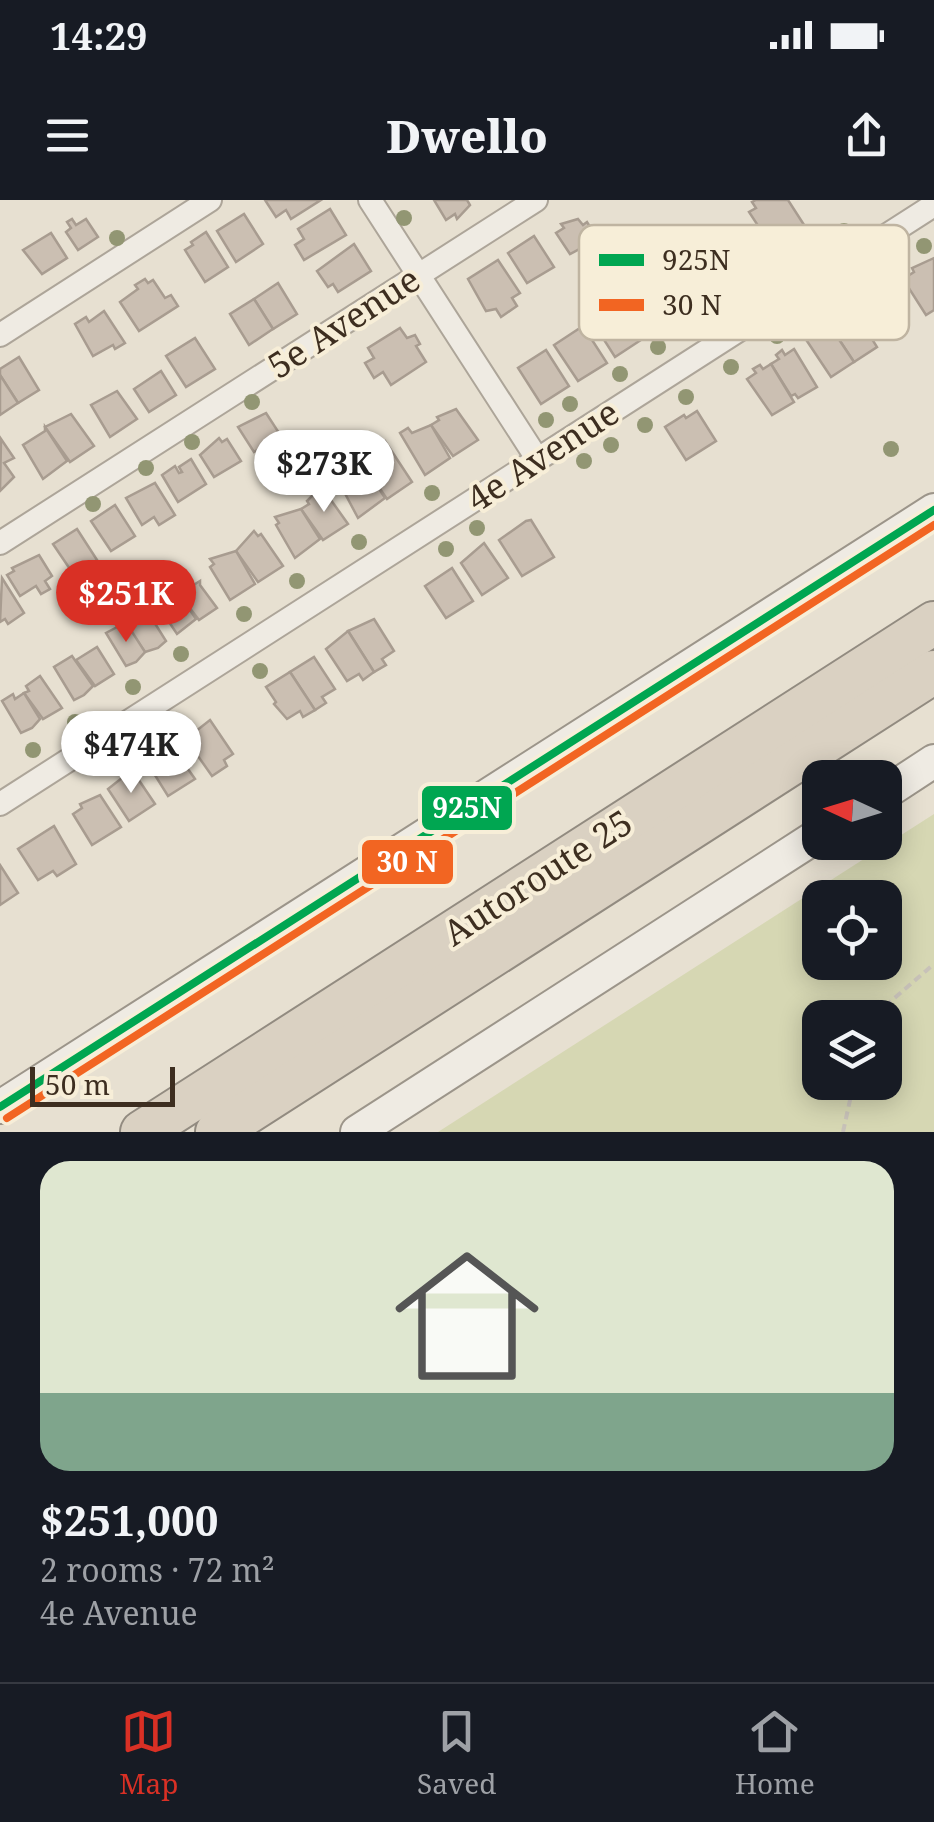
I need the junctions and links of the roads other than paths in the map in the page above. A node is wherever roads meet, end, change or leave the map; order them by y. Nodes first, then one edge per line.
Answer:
1 (210, 200) edge
2 (370, 200) edge
3 (536, 200) edge
4 (934, 205) edge
5 (903, 225) edge
6 (418, 276) junction
7 (0, 335) edge
8 (724, 340) edge
9 (538, 460) junction
10 (934, 510) edge
11 (0, 543) edge
12 (934, 624) edge
13 (934, 672) edge
14 (934, 761) edge
15 (902, 781) edge
16 (0, 804) edge
17 (802, 846) edge
18 (0, 1107) edge
19 (142, 1132) edge
20 (216, 1132) edge
21 (356, 1132) edge

1 - 7 street
2 - 6 street
3 - 6 street, 5e Avenue
4 - 5 street, 4e Avenue
6 - 9 street
6 - 11 street, 5e Avenue
8 - 9 street, 4e Avenue
9 - 16 street, 4e Avenue
10 - 18 main road
12 - 19 highway, Autoroute 25
13 - 20 highway, Autoroute 25
14 - 15 main road
17 - 21 main road

